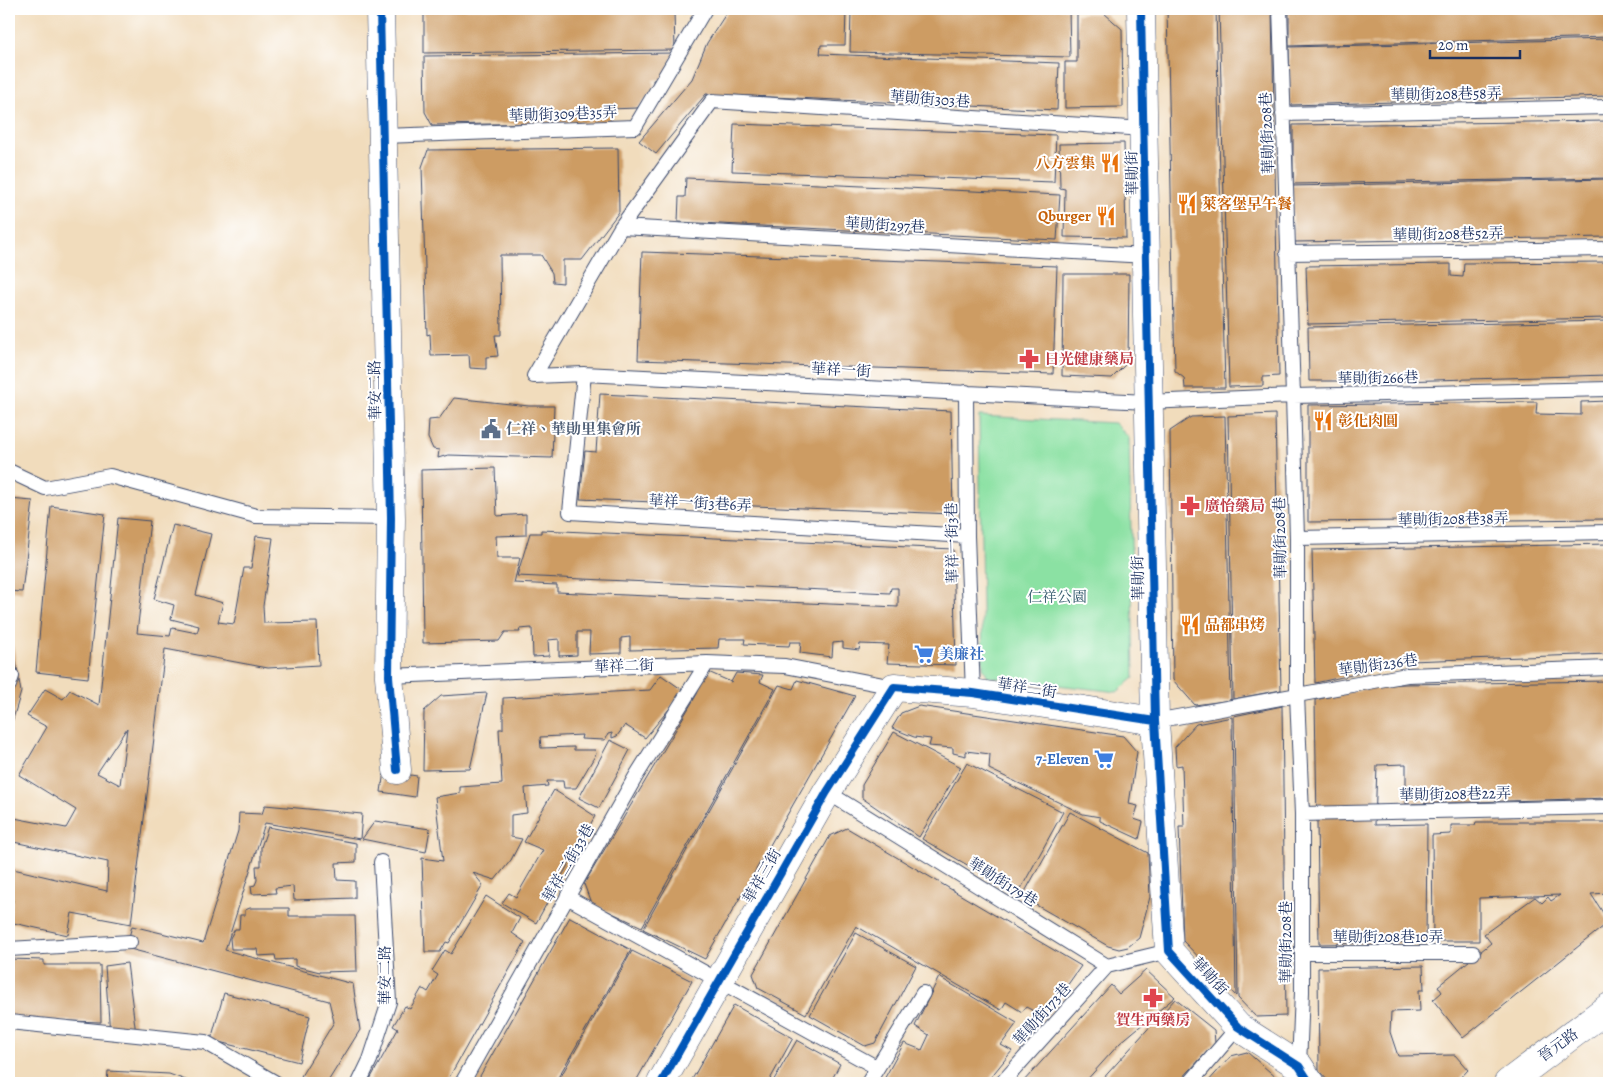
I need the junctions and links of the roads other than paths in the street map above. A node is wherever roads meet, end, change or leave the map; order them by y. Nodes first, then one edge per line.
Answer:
1 (380, 9) edge
2 (705, 9) edge
3 (1141, 9) edge
4 (1280, 9) edge
5 (1609, 107) edge
6 (1283, 114) junction
7 (1145, 129) junction
8 (384, 136) junction
9 (621, 227) junction
10 (1609, 248) edge
11 (1287, 253) junction
12 (1147, 256) junction
13 (584, 374) junction
14 (1609, 389) edge
15 (966, 392) junction
16 (1293, 396) junction
17 (1147, 402) junction
18 (9, 471) edge
19 (391, 518) junction
20 (1609, 532) edge
21 (967, 536) junction
22 (1296, 538) junction
23 (707, 663) junction
24 (1609, 668) edge
25 (9, 671) edge
26 (388, 676) junction
27 (9, 685) edge
28 (894, 687) junction
29 (973, 693) junction
30 (1296, 695) junction
31 (1155, 721) junction
32 (397, 770) dead end
33 (828, 792) junction
34 (1609, 807) edge
35 (1302, 814) junction
36 (381, 862) dead end
37 (567, 897) junction
38 (130, 942) dead end
39 (9, 949) edge
40 (1169, 951) junction
41 (1302, 953) junction
42 (1473, 953) dead end
43 (1106, 966) junction
44 (719, 979) junction
45 (923, 993) dead end
46 (1609, 1007) edge
47 (9, 1022) edge
48 (1238, 1027) junction
49 (876, 1067) junction
50 (1305, 1075) edge
51 (276, 1083) edge
52 (359, 1083) edge
53 (462, 1083) edge
54 (661, 1083) edge
55 (868, 1083) edge
56 (1002, 1083) edge
57 (1190, 1083) edge
58 (1508, 1083) edge

1 - 8 street, 華安二路
2 - 8 lane, 華勛街309巷35弄
3 - 7 street, 華勛街
4 - 6 lane, 華勛街208巷
5 - 6 lane, 華勛街208巷58弄
6 - 11 lane, 華勛街208巷
7 - 9 lane, 華勛街303巷
7 - 12 street, 華勛街
8 - 19 street, 華安二路
9 - 12 lane, 華勛街297巷
9 - 13 lane, 華祥一街
10 - 11 lane, 華勛街208巷52弄
11 - 16 lane, 華勛街208巷
12 - 17 street, 華勛街
13 - 15 lane, 華祥一街
13 - 21 lane, 華祥一街3巷6弄
14 - 16 lane, 華勛街266巷
15 - 17 lane, 華祥一街
15 - 21 lane, 華祥一街3巷
16 - 17 lane, 華勛街266巷
16 - 22 lane, 華勛街208巷
17 - 31 street, 華勛街
18 - 19 lane
19 - 26 street, 華安二路
20 - 22 lane, 華勛街208巷38弄
21 - 29 lane, 華祥一街3巷
22 - 30 lane, 華勛街208巷
23 - 26 lane, 華祥二街
23 - 28 lane, 華祥二街
23 - 37 lane, 華祥二街33巷
24 - 30 lane, 華勛街236巷
25 - 27 lane
26 - 32 street, 華安二路
28 - 29 street, 華祥二街
28 - 33 street, 華祥三街
29 - 31 street, 華祥二街
30 - 31 lane, 華勛街236巷
30 - 35 lane, 華勛街208巷
31 - 40 street, 華勛街
33 - 43 lane, 華勛街179巷
33 - 44 street, 華祥三街
34 - 35 lane, 華勛街208巷22弄
35 - 41 lane, 華勛街208巷
36 - 52 lane, 華安二路
37 - 44 lane
37 - 53 lane, 華祥二街33巷
38 - 39 lane
40 - 43 lane
40 - 48 street, 華勛街
41 - 42 lane, 華勛街208巷10弄
41 - 50 lane, 華勛街208巷
43 - 56 lane, 華勛街173巷
44 - 49 lane
44 - 54 street, 華祥三街
45 - 49 lane
46 - 58 street, 晉元路
47 - 51 lane
48 - 50 street, 華勛街
48 - 57 lane
49 - 55 lane

